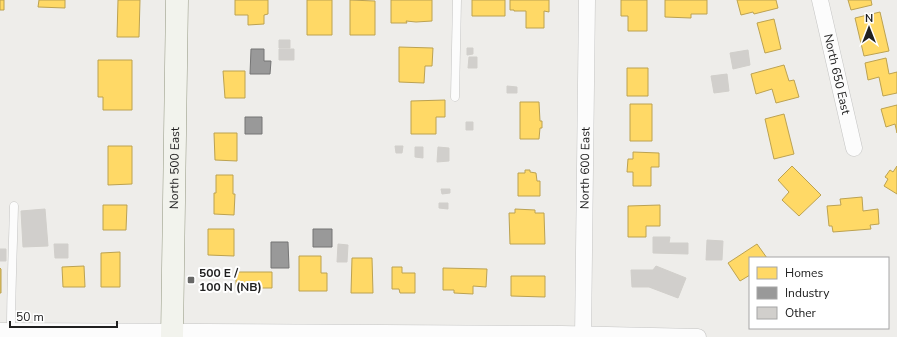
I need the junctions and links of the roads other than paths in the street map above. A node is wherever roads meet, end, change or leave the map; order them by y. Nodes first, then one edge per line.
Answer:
1 (177, 0) edge
2 (457, 0) edge
3 (587, 0) edge
4 (820, 0) edge
5 (455, 97) dead end
6 (854, 148) dead end
7 (14, 206) dead end
8 (6, 331) edge
9 (172, 334) edge
10 (582, 336) edge
11 (698, 337) edge

1 - 9 street, North 500 East
2 - 5 lane
3 - 10 street, North 600 East
4 - 6 street, North 650 East
7 - 8 lane
8 - 9 street
9 - 10 street
10 - 11 street

